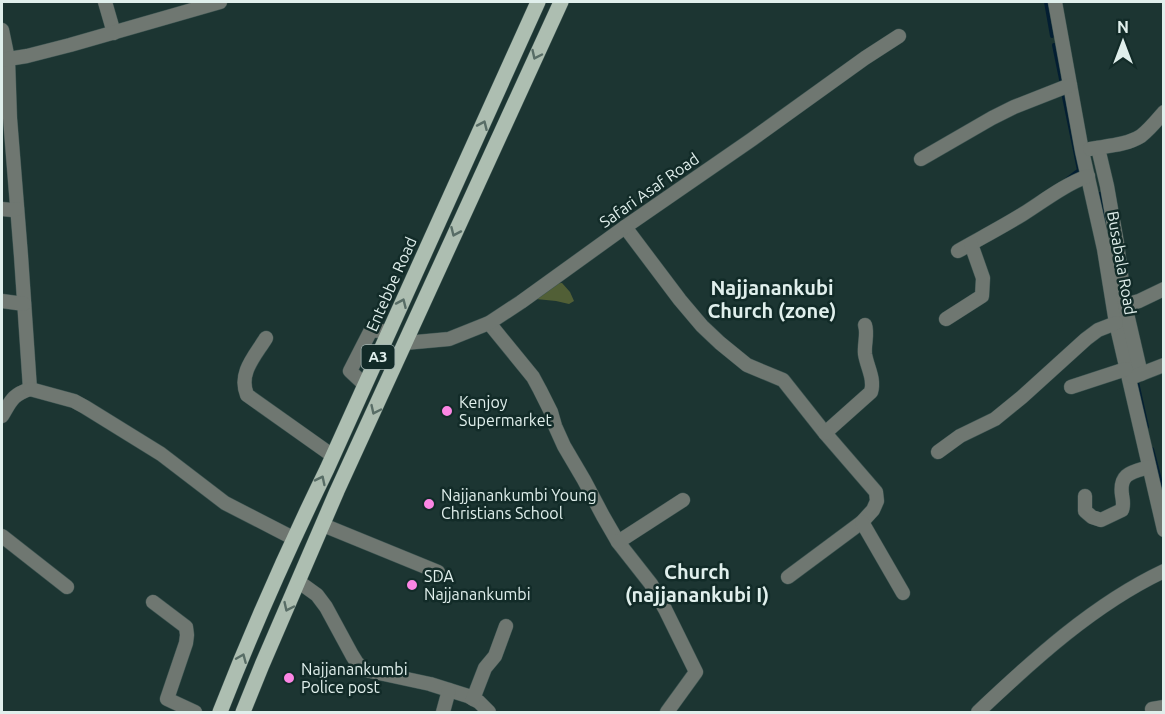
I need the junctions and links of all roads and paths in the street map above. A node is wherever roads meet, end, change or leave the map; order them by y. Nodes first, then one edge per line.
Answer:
1 (105, 2) edge
2 (220, 2) edge
3 (538, 2) edge
4 (561, 2) edge
5 (1055, 2) edge
6 (2, 30) edge
7 (114, 33) junction
8 (899, 36) dead end
9 (5, 59) edge
10 (1070, 85) junction
11 (1164, 112) edge
12 (1098, 148) junction
13 (1082, 151) junction
14 (921, 159) dead end
15 (1088, 176) junction
16 (2, 209) edge
17 (17, 209) junction
18 (625, 227) junction
19 (971, 244) junction
20 (958, 251) dead end
21 (1164, 289) edge
22 (2, 301) edge
23 (24, 304) junction
24 (1125, 305) junction
25 (946, 319) dead end
26 (489, 323) junction
27 (1116, 323) junction
28 (866, 325) dead end
29 (266, 338) dead end
30 (405, 343) junction
31 (1164, 365) edge
32 (1132, 374) junction
33 (1071, 387) dead end
34 (30, 389) junction
35 (2, 416) edge
36 (825, 433) junction
37 (938, 453) dead end
38 (333, 456) junction
39 (1149, 467) junction
40 (1085, 496) dead end
41 (683, 500) dead end
42 (862, 522) junction
43 (323, 525) junction
44 (1164, 530) edge
45 (2, 536) edge
46 (293, 538) junction
47 (618, 542) junction
48 (1164, 571) edge
49 (438, 572) dead end
50 (788, 577) dead end
51 (299, 582) junction
52 (68, 587) dead end
53 (903, 593) dead end
54 (153, 602) dead end
55 (506, 626) dead end
56 (449, 690) junction
57 (473, 699) junction
58 (195, 712) edge
59 (220, 712) edge
60 (243, 712) edge
61 (443, 712) edge
62 (489, 712) edge
63 (667, 712) edge
64 (978, 712) edge

1 - 7 street
2 - 7 street
38 -> 3 main road, Entebbe Road / A3
4 -> 30 main road, A3
5 - 10 street, Busabala Road
6 - 9 street
7 - 9 street
8 - 18 street, Safari Asaf Road
9 - 17 street
10 - 13 street, Busabala Road
10 - 14 street
11 - 12 street
12 - 13 street
12 - 24 street
13 - 15 street, Busabala Road
15 - 19 street
15 - 27 street, Busabala Road
16 - 17 street
17 - 23 street
18 - 26 street, Safari Asaf Road
18 - 36 street
19 - 20 street
19 - 25 street
21 - 24 street
22 - 23 street
23 - 34 street
24 - 32 street
26 - 30 street, Safari Asaf Road
26 - 47 street
27 - 32 street, Busabala Road
27 - 37 street
28 - 36 street
29 - 38 street
30 -> 43 main road, A3
31 - 32 street
32 - 33 street
32 - 39 street, Busabala Road
34 - 35 street
34 - 46 street
36 - 42 street
46 -> 38 main road, Entebbe Road / A3
39 - 40 street
39 - 44 street, Busabala Road
41 - 47 street
42 - 50 street
42 - 53 street
43 - 49 street
43 - 51 main road, A3
45 - 52 street
59 -> 46 main road, Entebbe Road / A3
47 - 63 street
48 - 64 street
51 - 56 street
51 -> 60 main road, A3
54 - 58 street
55 - 57 street
56 - 57 street
56 - 61 street
57 - 62 street

